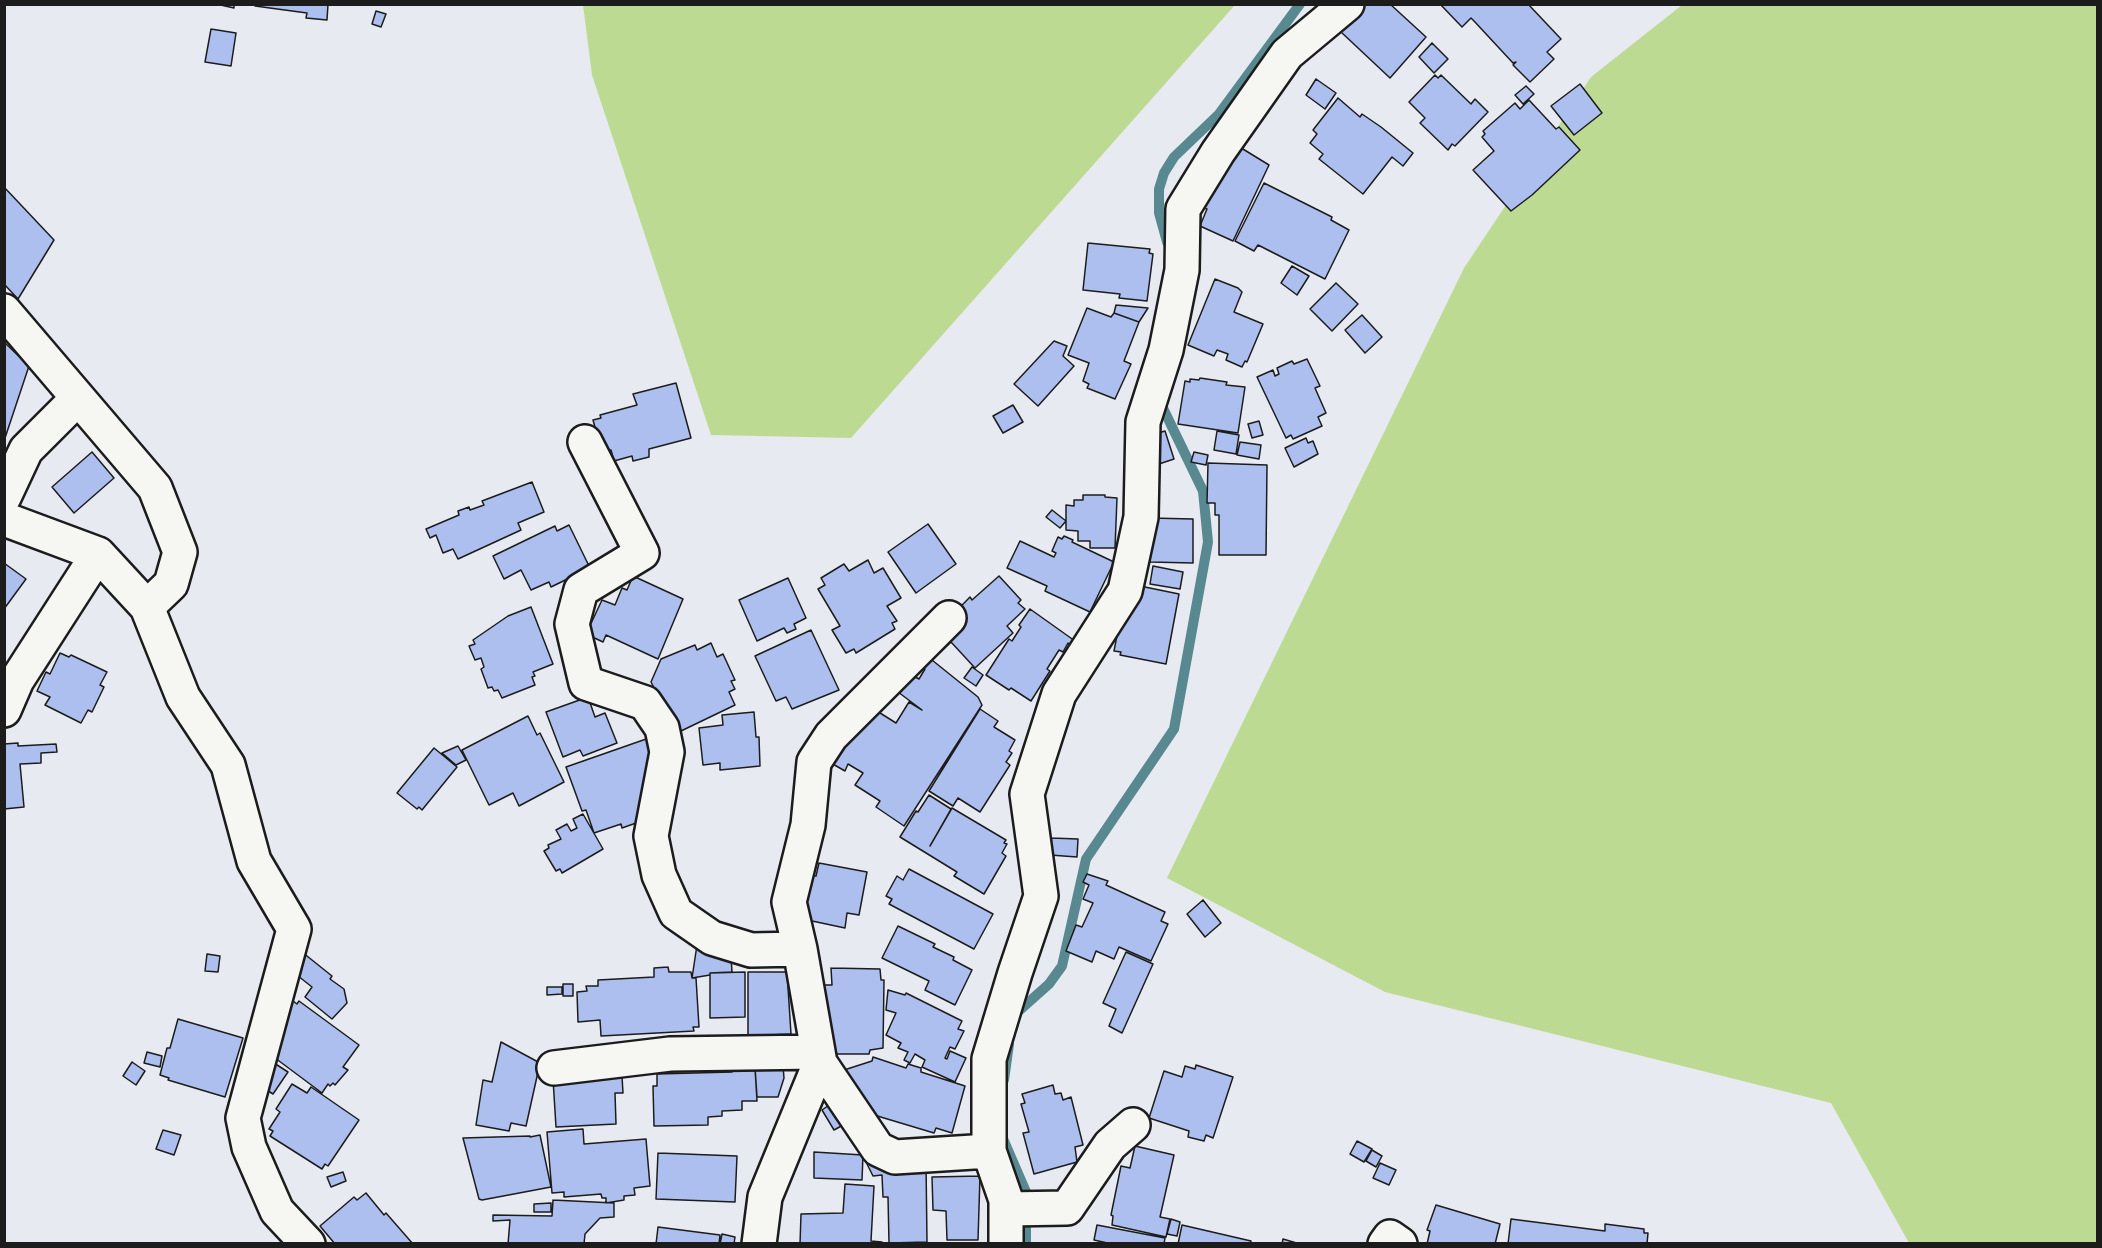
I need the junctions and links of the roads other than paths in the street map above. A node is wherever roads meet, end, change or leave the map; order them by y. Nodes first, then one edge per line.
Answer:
1 (1347, 4) edge
2 (4, 311) edge
3 (78, 398) junction
4 (585, 442) dead end
5 (4, 497) edge
6 (4, 519) edge
7 (98, 554) junction
8 (147, 607) junction
9 (949, 618) dead end
10 (4, 710) edge
11 (800, 949) junction
12 (820, 1058) junction
13 (554, 1068) dead end
14 (1133, 1125) dead end
15 (989, 1152) junction
16 (1006, 1209) junction
17 (308, 1244) edge
18 (759, 1244) edge
19 (1006, 1244) edge
20 (1385, 1244) edge
21 (1401, 1244) edge

1 - 15 street
2 - 3 street
3 - 5 street
3 - 8 street
4 - 11 street
6 - 7 street
7 - 8 street
7 - 10 street
8 - 17 street
9 - 11 street
11 - 12 street
12 - 13 street
12 - 15 street
12 - 18 street
14 - 16 street
15 - 16 street
16 - 19 street
20 - 21 street

